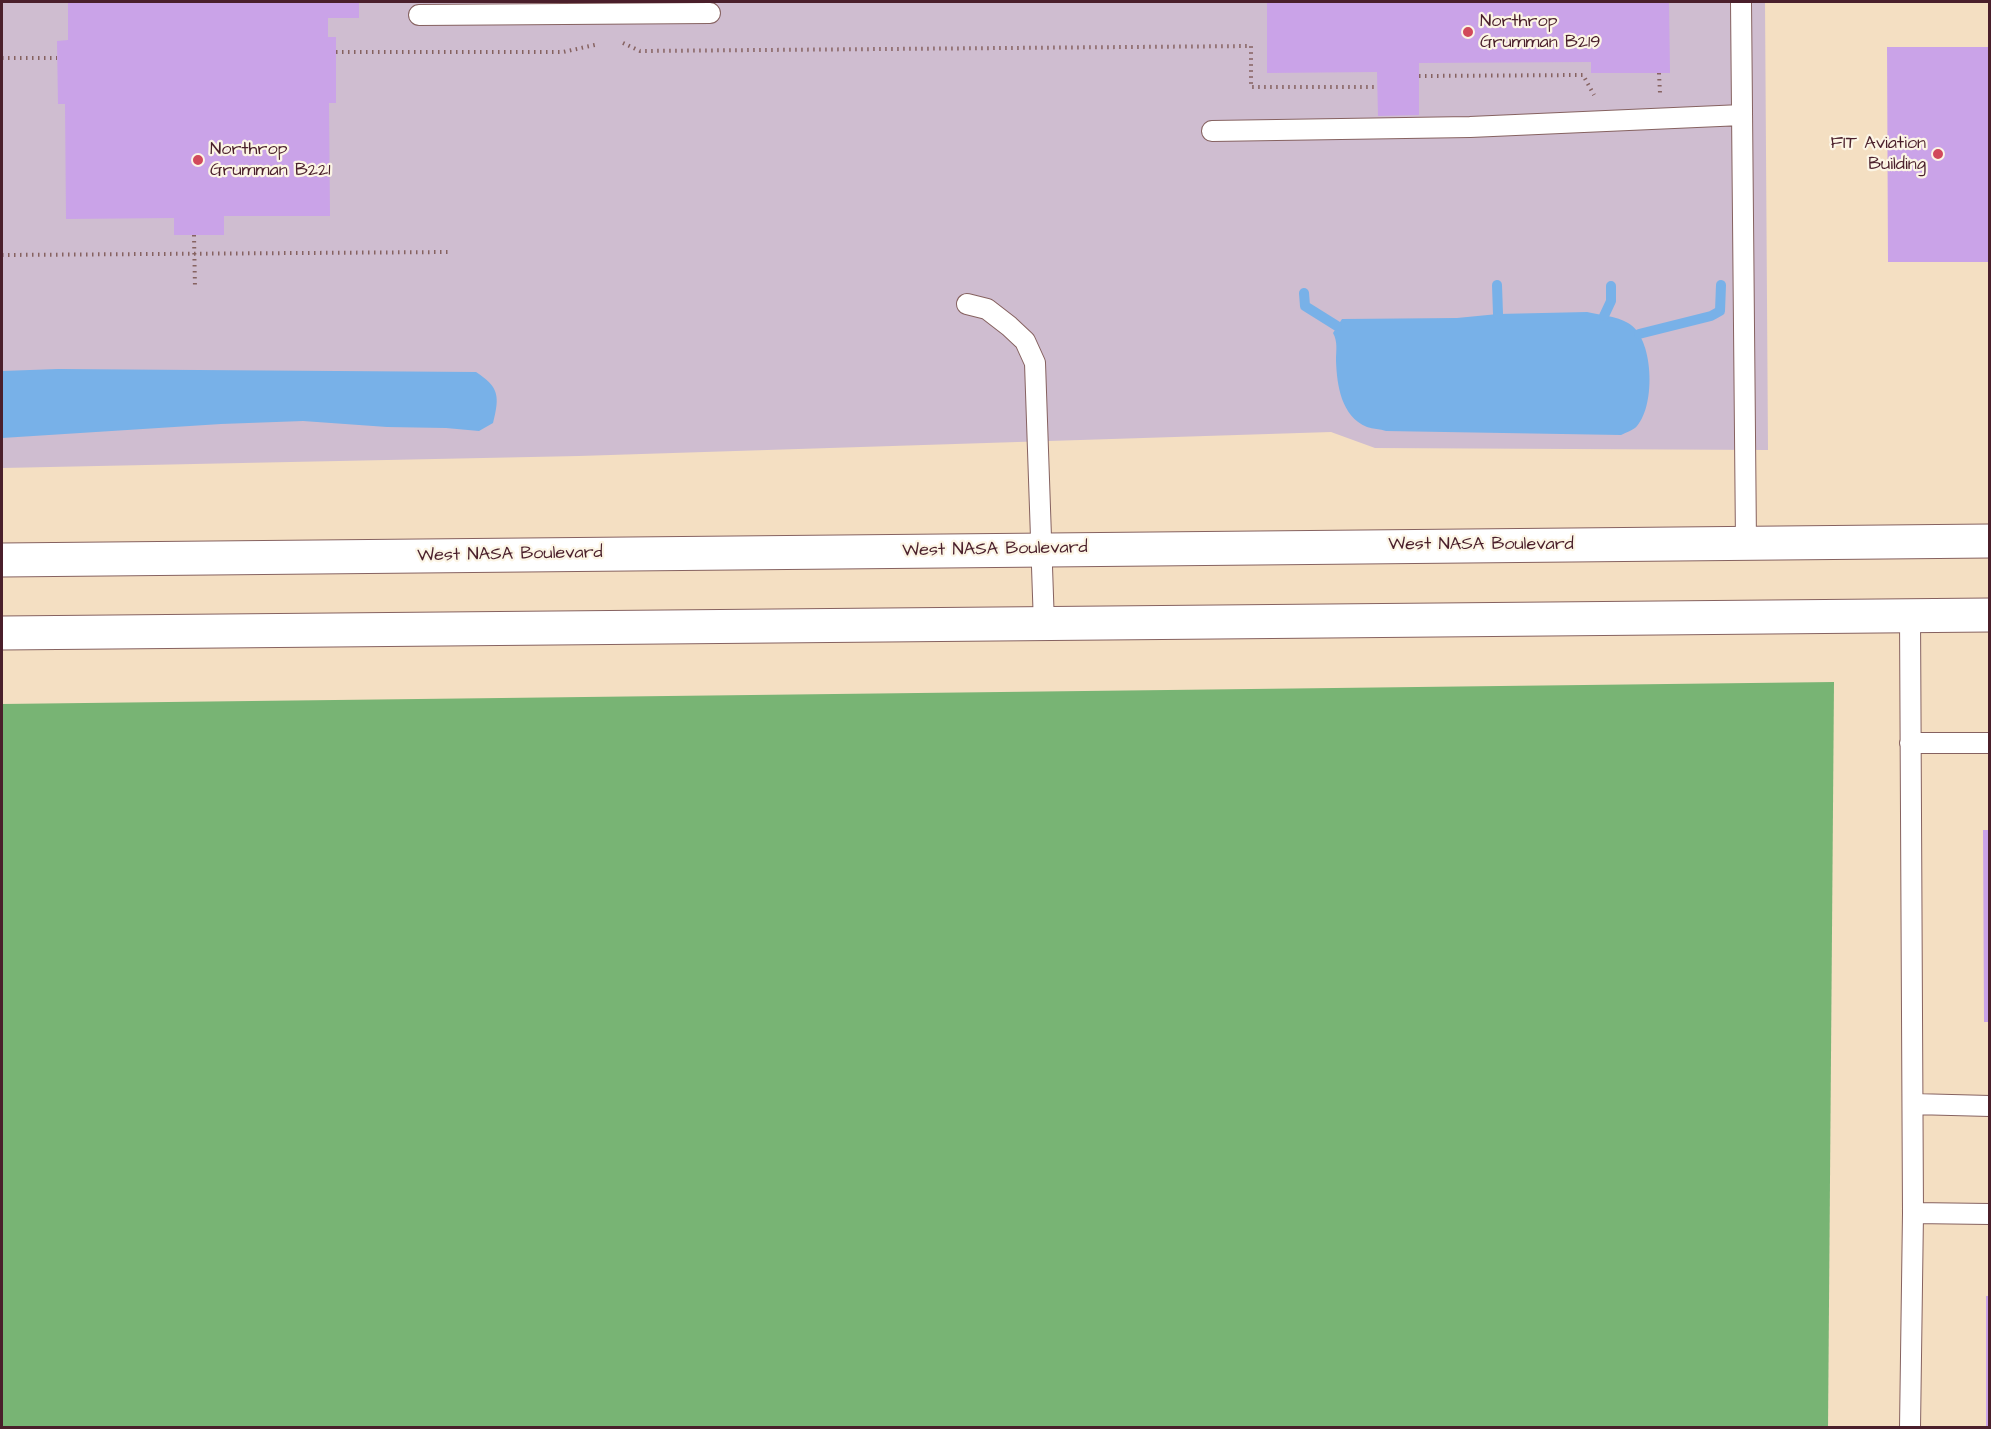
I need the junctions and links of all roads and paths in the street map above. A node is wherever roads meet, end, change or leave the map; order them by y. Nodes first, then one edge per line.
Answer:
1 (1741, 2) edge
2 (590, 7) edge
3 (710, 13) dead end
4 (419, 15) dead end
5 (615, 40) dead end
6 (606, 42) dead end
7 (336, 52) dead end
8 (2, 58) edge
9 (57, 58) dead end
10 (1659, 73) dead end
11 (1419, 76) dead end
12 (1377, 87) dead end
13 (1595, 97) dead end
14 (1660, 97) dead end
15 (1742, 115) junction
16 (1212, 131) dead end
17 (194, 235) dead end
18 (451, 252) dead end
19 (194, 253) junction
20 (2, 255) edge
21 (195, 288) dead end
22 (967, 304) dead end
23 (1989, 541) edge
24 (1746, 543) junction
25 (1042, 550) junction
26 (2, 560) edge
27 (1910, 615) junction
28 (1989, 615) edge
29 (1044, 625) junction
30 (2, 633) edge
31 (1910, 743) junction
32 (1989, 743) edge
33 (1913, 1104) junction
34 (1989, 1106) edge
35 (1913, 1213) junction
36 (1989, 1214) edge
37 (1910, 1428) edge

1 - 15 lane
2 - 3 lane
2 - 4 lane
5 - 12 path
6 - 7 path
8 - 9 path
10 - 14 path
11 - 13 path
15 - 16 lane
15 - 24 lane
17 - 19 path
18 - 19 path
19 - 20 path
19 - 21 path
22 - 25 lane
23 - 24 main road, West NASA Boulevard
24 - 25 main road, West NASA Boulevard
25 - 26 main road, West NASA Boulevard
25 - 29 lane
27 - 28 main road
27 - 29 main road
27 - 31 lane
29 - 30 main road
31 - 32 lane
31 - 33 lane
33 - 34 lane
33 - 35 lane
35 - 36 lane
35 - 37 lane

